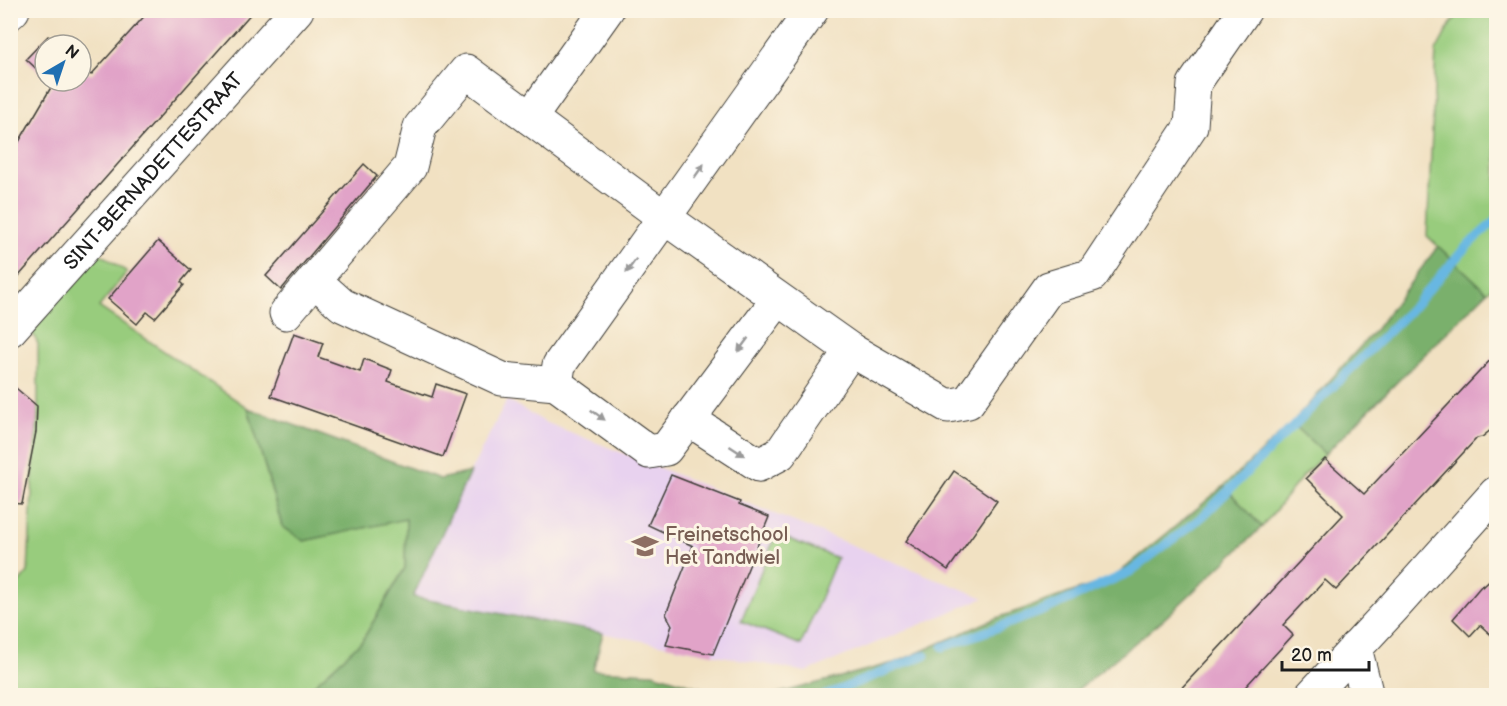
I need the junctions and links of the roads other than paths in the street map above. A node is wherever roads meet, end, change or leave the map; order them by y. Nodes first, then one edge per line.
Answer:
1 (297, 10) edge
2 (607, 10) edge
3 (812, 10) edge
4 (1245, 10) edge
5 (530, 118) junction
6 (665, 218) junction
7 (314, 280) junction
8 (778, 299) junction
9 (286, 313) dead end
10 (10, 330) edge
11 (851, 350) junction
12 (556, 384) junction
13 (688, 419) junction
14 (1497, 493) edge
15 (1355, 648) junction
16 (1311, 696) edge
17 (1367, 696) edge

1 - 10 street, SINT-BERNADETTESTRAAT
2 - 5 street
6 -> 3 street
4 - 11 street
5 - 6 street
5 - 7 street
6 - 8 street
6 -> 12 street
7 - 9 street
7 - 12 street
8 - 11 street
8 -> 13 street
13 -> 11 street
12 -> 13 street
14 - 15 street
15 - 16 street
15 - 17 street

